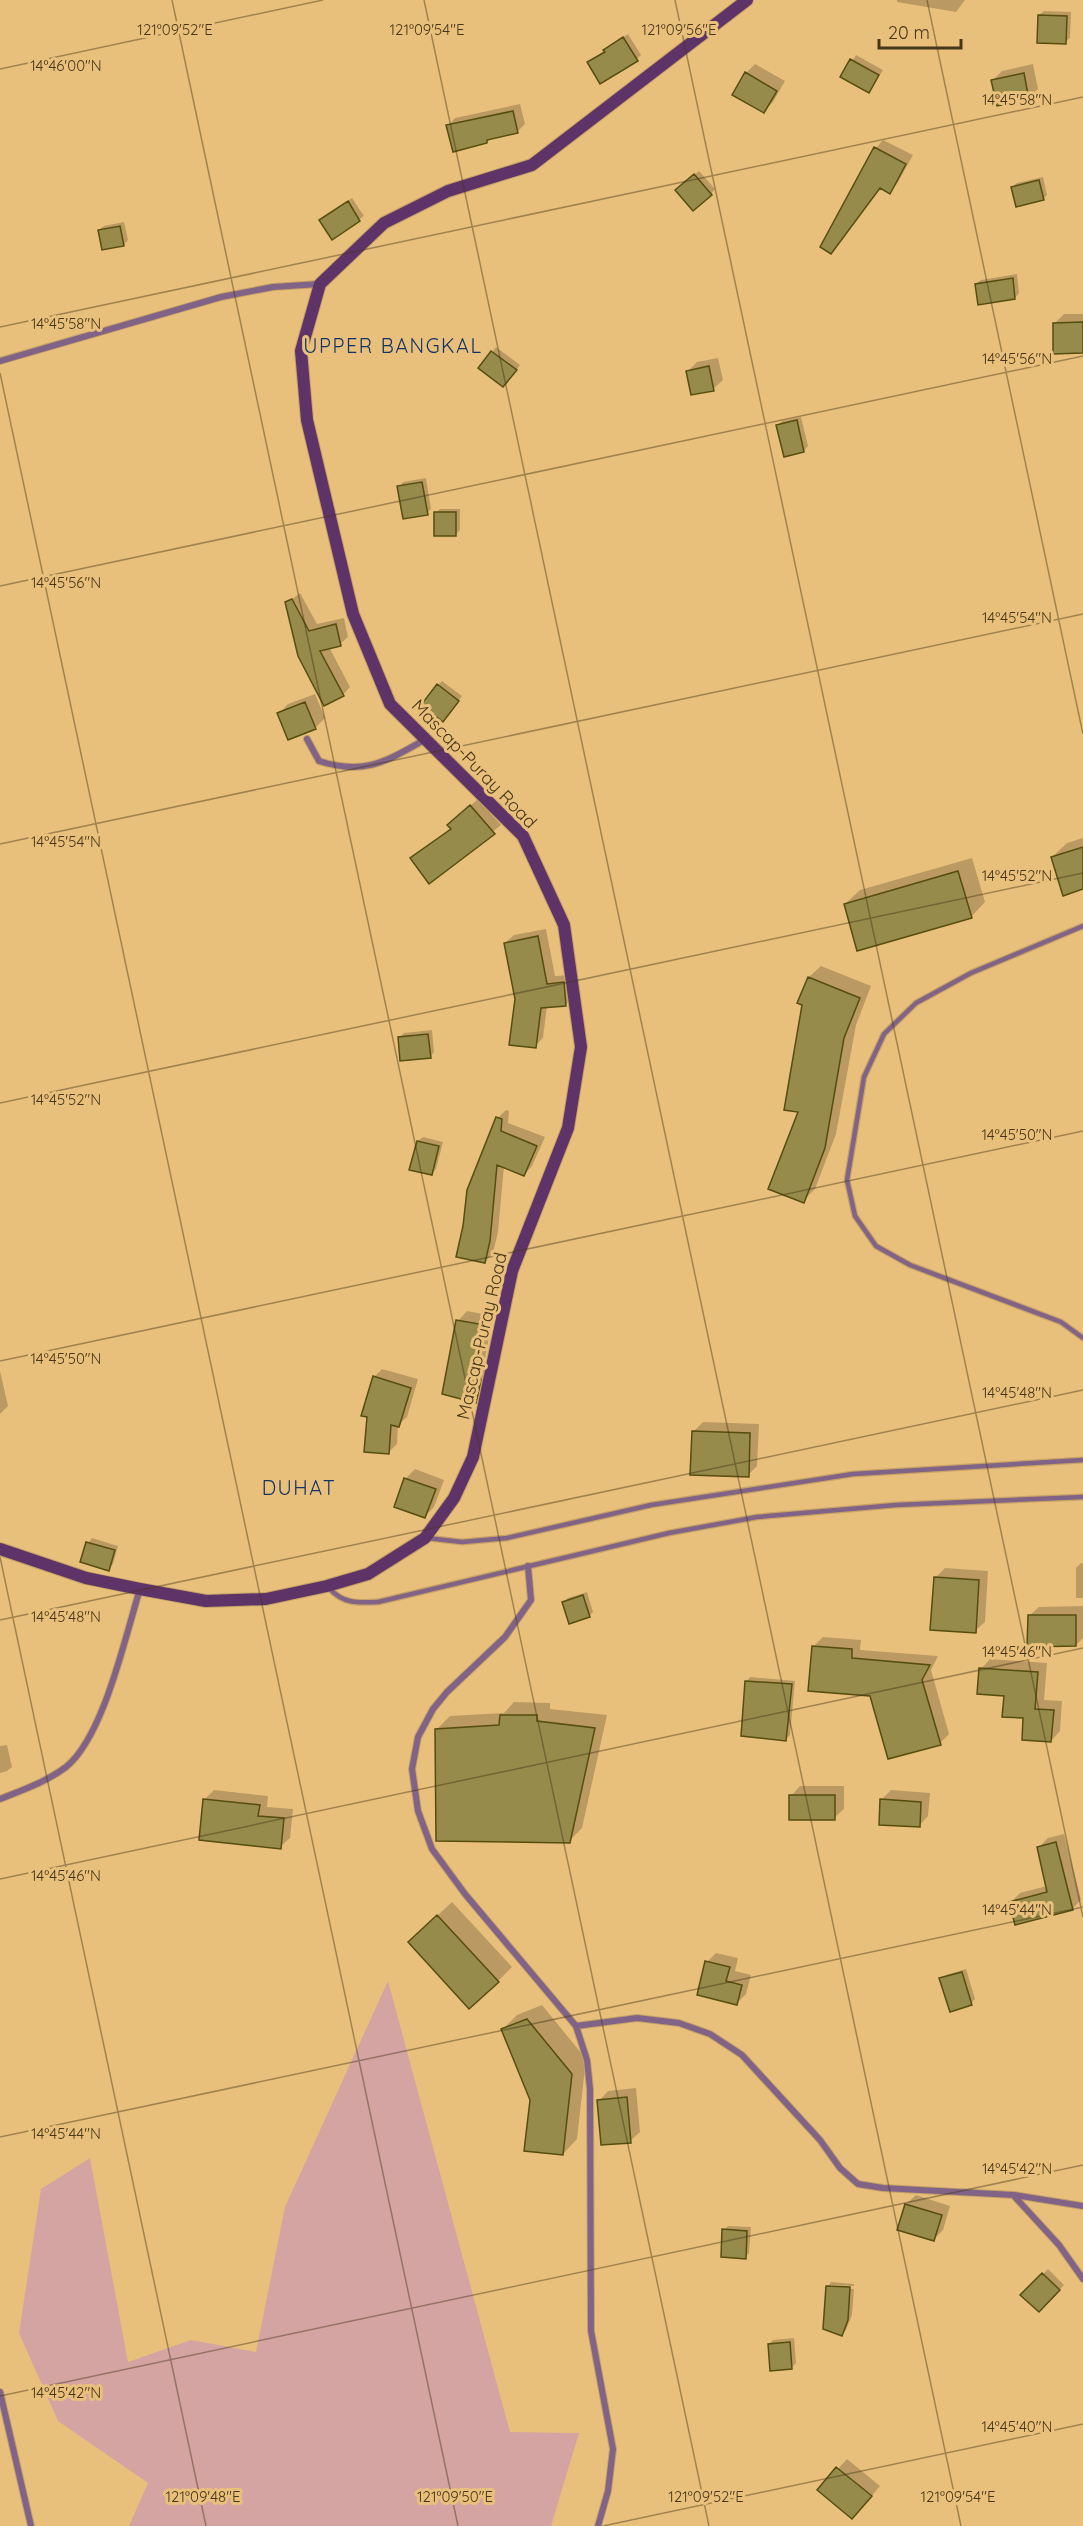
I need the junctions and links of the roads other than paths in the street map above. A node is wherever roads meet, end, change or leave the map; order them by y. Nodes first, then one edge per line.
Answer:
1 (747, 0) edge
2 (320, 284) junction
3 (0, 361) edge
4 (427, 738) junction
5 (307, 739) dead end
6 (1083, 926) edge
7 (1083, 1338) edge
8 (1083, 1460) edge
9 (1083, 1497) edge
10 (425, 1538) junction
11 (0, 1549) edge
12 (528, 1566) junction
13 (327, 1586) junction
14 (140, 1590) junction
15 (0, 1799) edge
16 (576, 2026) junction
17 (1014, 2195) junction
18 (1083, 2206) edge
19 (1083, 2279) edge
20 (0, 2392) edge
21 (32, 2526) edge
22 (598, 2526) edge

1 - 2 street
2 - 3 street
2 - 4 street, Mascap-Puray Road
4 - 5 street
4 - 10 street, Mascap-Puray Road
6 - 7 lane
8 - 10 lane
9 - 12 lane
10 - 13 street, Mascap-Puray Road
11 - 14 street, Mascap-Puray Road
12 - 13 lane
12 - 16 street
13 - 14 street, Mascap-Puray Road
14 - 15 street
16 - 17 street
16 - 22 street
17 - 18 street
17 - 19 street
20 - 21 street

